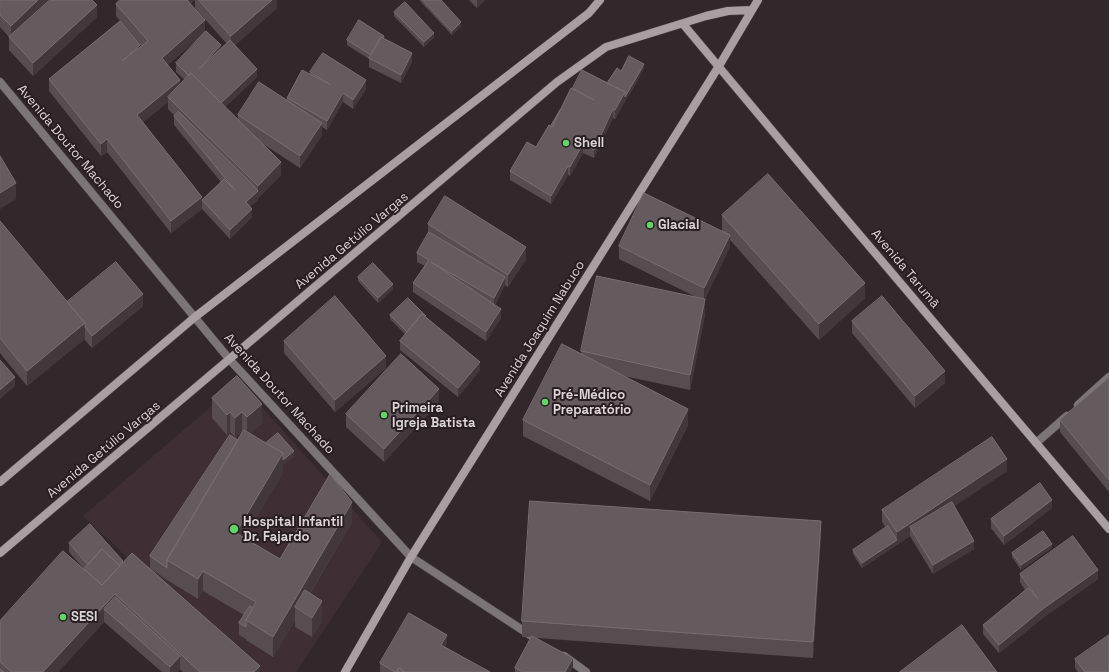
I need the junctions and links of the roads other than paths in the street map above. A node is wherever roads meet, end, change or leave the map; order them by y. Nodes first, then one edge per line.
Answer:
1 (600, 0) edge
2 (758, 0) edge
3 (751, 10) junction
4 (683, 24) junction
5 (719, 66) junction
6 (0, 82) edge
7 (195, 317) junction
8 (230, 360) junction
9 (1109, 377) edge
10 (1036, 443) junction
11 (0, 482) edge
12 (1109, 529) edge
13 (0, 553) edge
14 (411, 557) junction
15 (534, 637) edge
16 (560, 654) edge
17 (345, 672) edge
18 (586, 672) edge

1 - 7 main road
2 - 3 main road, Avenida Joaquim Nabuco
3 - 4 main road, Avenida Getúlio Vargas
3 - 5 main road, Avenida Joaquim Nabuco
4 - 5 main road, Avenida Tarumã
4 - 8 main road, Avenida Getúlio Vargas
5 - 10 main road, Avenida Tarumã
5 - 14 main road, Avenida Joaquim Nabuco
6 - 7 street, Avenida Doutor Machado
7 - 8 street, Avenida Doutor Machado
7 - 11 main road
8 - 13 main road, Avenida Getúlio Vargas
8 - 14 street, Avenida Doutor Machado
9 - 10 street
10 - 12 main road, Avenida Tarumã
14 - 15 street, Avenida Doutor Machado
14 - 17 main road, Avenida Joaquim Nabuco
16 - 18 street

